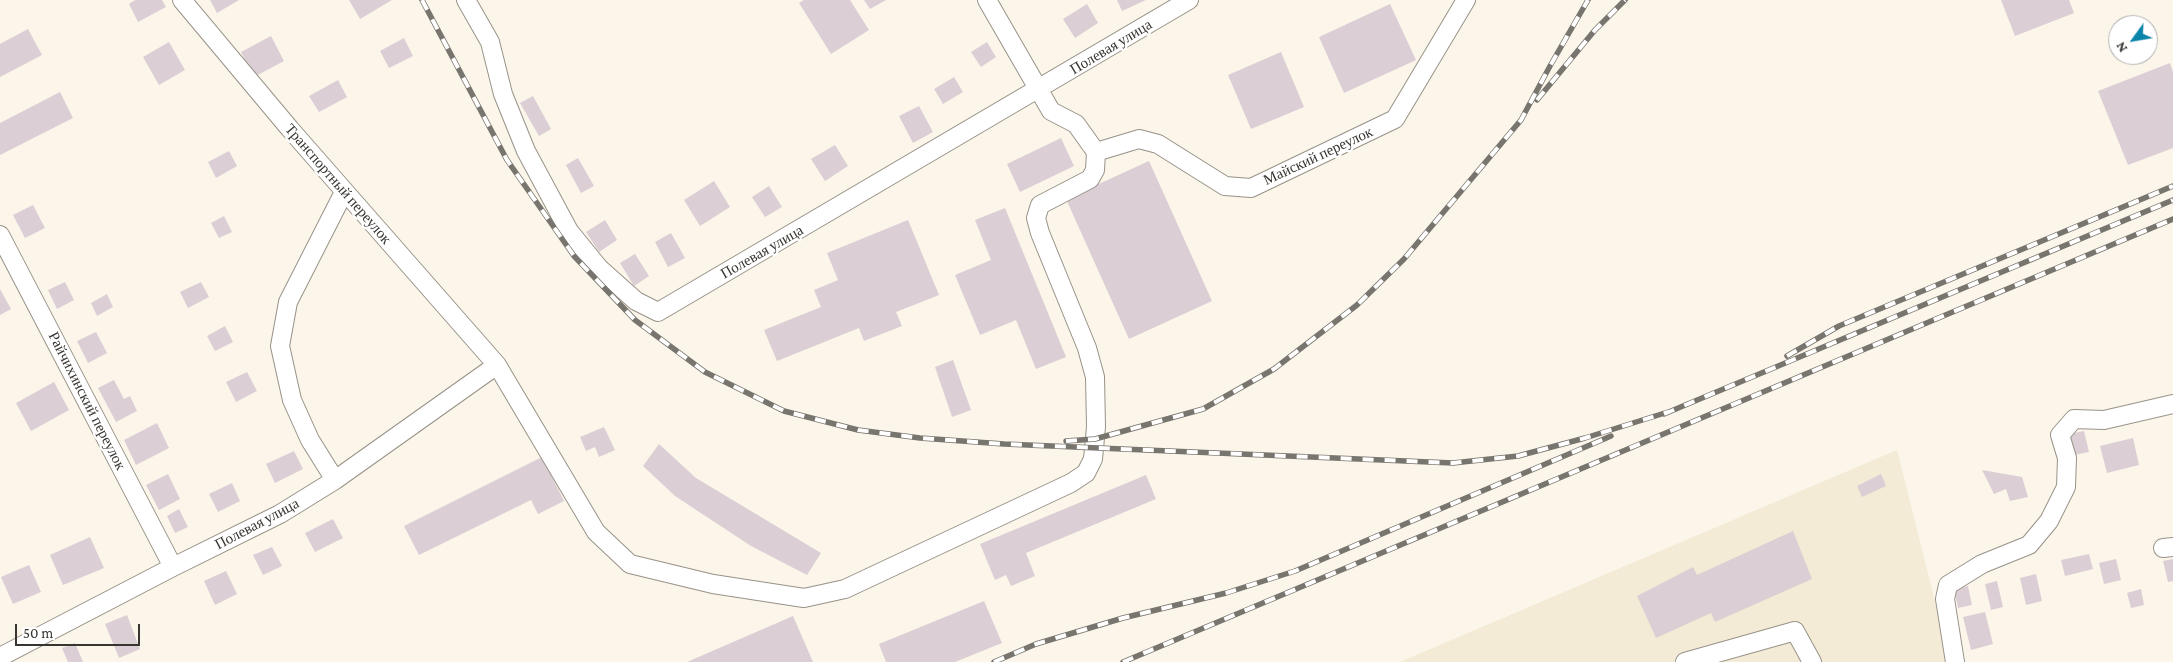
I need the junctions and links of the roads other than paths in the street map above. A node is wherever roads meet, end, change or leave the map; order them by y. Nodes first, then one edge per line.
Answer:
1 (182, 0) edge
2 (466, 0) edge
3 (987, 0) edge
4 (1189, 0) edge
5 (1466, 0) edge
6 (1038, 91) junction
7 (1096, 152) junction
8 (344, 192) junction
9 (0, 235) edge
10 (498, 365) junction
11 (2173, 404) edge
12 (335, 480) junction
13 (173, 567) junction
14 (0, 657) edge
15 (1685, 662) edge
16 (1812, 662) edge
17 (1955, 662) edge

1 - 8 street, Транспортный переулок
2 - 6 street, Полевая улица
3 - 6 street
4 - 6 street, Полевая улица
5 - 7 street, Майский переулок
6 - 7 street
7 - 10 street, Транспортный переулок
8 - 10 street, Транспортный переулок
8 - 12 street
9 - 13 street, Райчихинский переулок
10 - 12 street, Полевая улица
11 - 17 street
12 - 13 street, Полевая улица
13 - 14 street, Полевая улица
15 - 16 street

